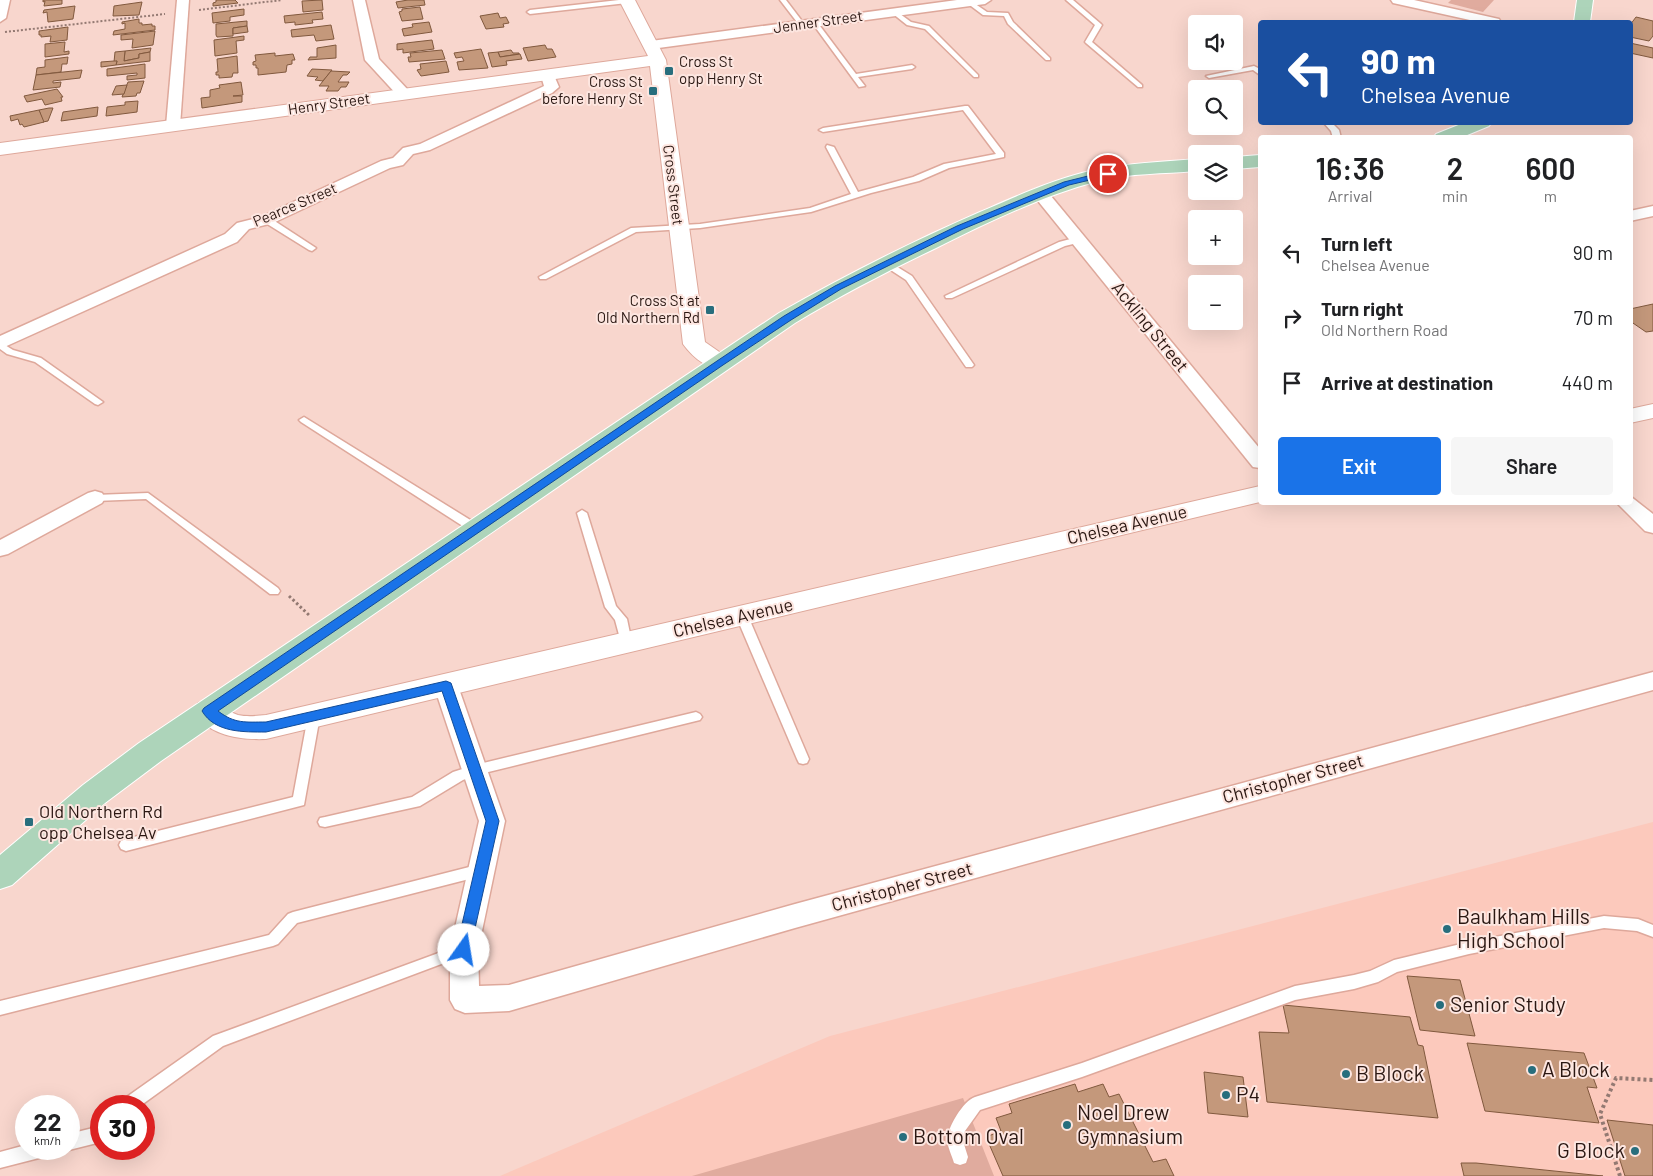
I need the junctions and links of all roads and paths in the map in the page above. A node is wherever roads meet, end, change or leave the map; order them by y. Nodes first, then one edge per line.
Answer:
1 (4, 0) edge
2 (282, 0) edge
3 (359, 0) edge
4 (627, 0) edge
5 (783, 0) edge
6 (984, 0) edge
7 (1069, 0) edge
8 (1397, 0) edge
9 (1585, 0) edge
10 (969, 2) junction
11 (182, 6) edge
12 (530, 12) dead end
13 (894, 12) junction
14 (0, 18) edge
15 (1485, 20) edge
16 (1582, 20) edge
17 (809, 24) junction
18 (0, 33) edge
19 (655, 52) junction
20 (1048, 59) dead end
21 (912, 67) dead end
22 (1258, 71) edge
23 (548, 76) junction
24 (854, 76) junction
25 (976, 76) dead end
26 (1209, 76) dead end
27 (861, 86) dead end
28 (1140, 86) dead end
29 (404, 94) junction
30 (1329, 125) edge
31 (1475, 125) edge
32 (173, 126) junction
33 (823, 130) dead end
34 (1336, 135) edge
35 (1450, 135) edge
36 (830, 147) dead end
37 (0, 149) edge
38 (1258, 161) edge
39 (1243, 162) edge
40 (1188, 166) edge
41 (1040, 193) junction
42 (856, 195) junction
43 (1653, 211) edge
44 (1633, 215) edge
45 (267, 220) junction
46 (679, 226) junction
47 (1078, 240) junction
48 (312, 248) dead end
49 (886, 263) junction
50 (542, 277) dead end
51 (949, 296) dead end
52 (0, 344) edge
53 (720, 363) junction
54 (969, 365) dead end
55 (98, 402) dead end
56 (1653, 411) edge
57 (1633, 415) edge
58 (304, 420) dead end
59 (1258, 460) edge
60 (1258, 494) edge
61 (95, 498) joint
62 (1629, 505) edge
63 (582, 513) dead end
64 (1653, 526) edge
65 (476, 529) junction
66 (0, 549) edge
67 (274, 591) joint
68 (311, 616) dead end
69 (742, 616) junction
70 (626, 643) junction
71 (1653, 681) edge
72 (446, 686) junction
73 (209, 711) junction
74 (314, 716) junction
75 (696, 717) dead end
76 (803, 759) dead end
77 (475, 770) junction
78 (325, 822) dead end
79 (126, 845) dead end
80 (481, 870) junction
81 (0, 875) edge
82 (1653, 930) edge
83 (464, 950) junction
84 (0, 1008) edge
85 (1653, 1080) edge
86 (142, 1095) edge
87 (15, 1156) edge
88 (960, 1157) dead end
89 (0, 1160) edge
90 (1620, 1176) edge

1 - 14 street
2 - 11 path
3 - 29 street
4 - 12 lane
4 - 19 street, Cross Street
5 - 17 lane
6 - 10 street, Jenner Street
7 - 28 lane
8 - 15 street
9 - 16 main road
10 - 13 street, Jenner Street
10 - 20 lane
11 - 18 path
11 - 32 street
13 - 17 street, Jenner Street
13 - 25 lane
17 - 19 street, Jenner Street
17 - 24 lane
19 - 23 street, Henry Street
19 - 46 street, Cross Street
21 - 24 lane
22 - 26 lane
23 - 29 street, Henry Street
23 - 45 street, Pearce Street
24 - 27 lane
29 - 32 street, Henry Street
30 - 34 lane
31 - 35 main road
32 - 37 street, Henry Street
33 - 42 lane
36 - 42 lane
38 - 39 main road
40 - 41 main road
41 - 47 street, Ackling Street
41 - 49 main road
42 - 46 lane
43 - 44 street
45 - 48 lane
45 - 52 street, Pearce Street
46 - 50 lane
46 - 53 street, Cross Street
47 - 51 lane
47 - 59 street, Ackling Street
49 - 53 main road
49 - 54 lane
52 - 55 lane
53 - 65 main road
56 - 57 street
58 - 65 lane
60 - 69 street, Chelsea Avenue
61 - 66 street
61 - 67 lane
62 - 64 street
63 - 70 lane
65 - 73 main road
67 - 68 path
69 - 70 street, Chelsea Avenue
69 - 76 lane
70 - 72 street, Chelsea Avenue
71 - 83 street, Christopher Street
72 - 74 street, Chelsea Avenue
72 - 77 street, Christopher Street
73 - 74 street, Chelsea Avenue
73 - 81 main road
74 - 79 lane
75 - 77 lane
77 - 78 lane
77 - 80 street, Christopher Street
80 - 83 street, Christopher Street
80 - 84 lane
82 - 88 lane
83 - 86 lane
85 - 90 path
87 - 89 lane

